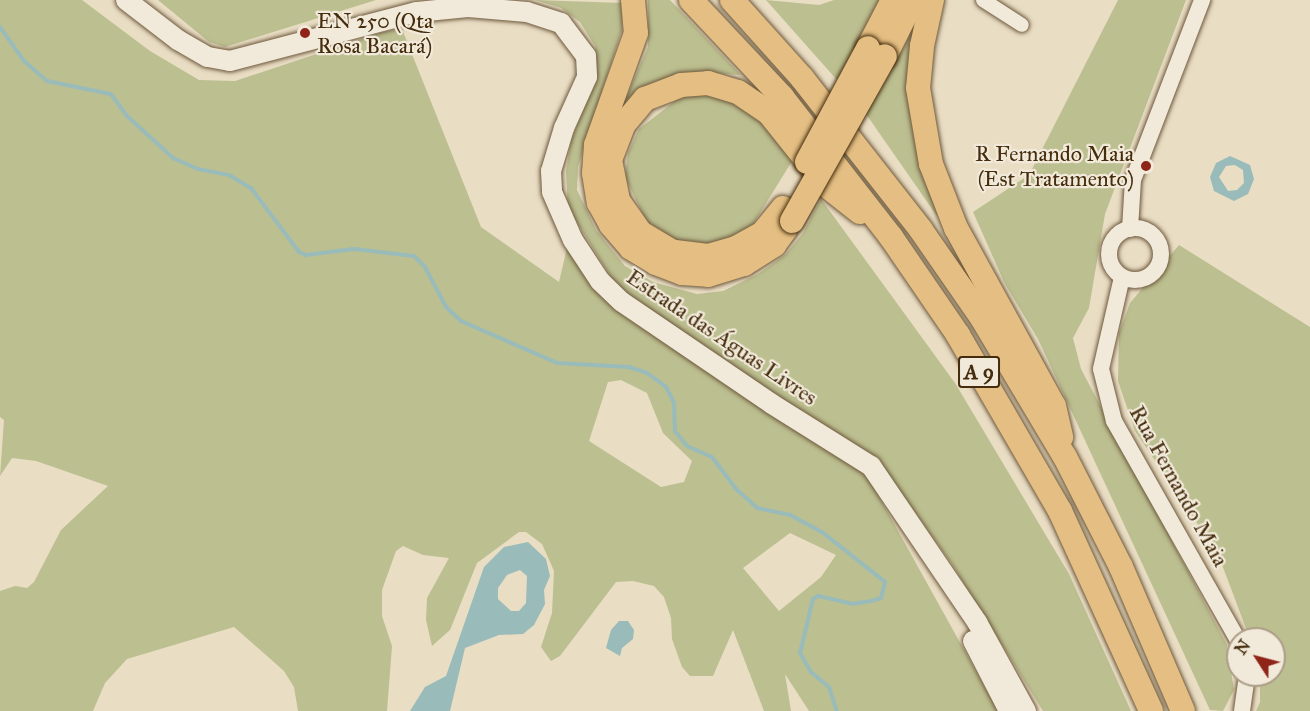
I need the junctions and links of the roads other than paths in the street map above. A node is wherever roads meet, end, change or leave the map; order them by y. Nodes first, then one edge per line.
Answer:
1 (126, 0) edge
2 (633, 0) edge
3 (691, 0) edge
4 (732, 0) edge
5 (893, 0) edge
6 (913, 0) edge
7 (932, 0) edge
8 (982, 0) edge
9 (1202, 0) edge
10 (1022, 25) dead end
11 (877, 52) junction
12 (788, 215) junction
13 (1130, 229) junction
14 (891, 237) junction
15 (1122, 277) junction
16 (1065, 457) junction
17 (926, 551) junction
18 (977, 622) junction
19 (1231, 627) edge
20 (1245, 687) edge
21 (1147, 701) edge
22 (1009, 711) edge
23 (1026, 711) edge
24 (1037, 711) edge
25 (1183, 711) edge
26 (1242, 711) edge

1 - 17 main road, Estrada das Águas Livres
2 - 12 highway
3 - 14 highway, A 9
4 - 16 highway, A 9
5 - 11 highway
6 - 11 highway
7 - 16 highway
8 - 10 street
9 - 13 street
11 - 12 highway, bridge
12 - 14 highway
13 - 15 street
13 - 15 street
14 - 21 highway, A 9
15 - 19 street, Rua Fernando Maia
16 - 25 highway, A 9
17 - 18 main road
17 - 22 main road
18 - 23 main road
18 - 24 street
20 - 26 street

